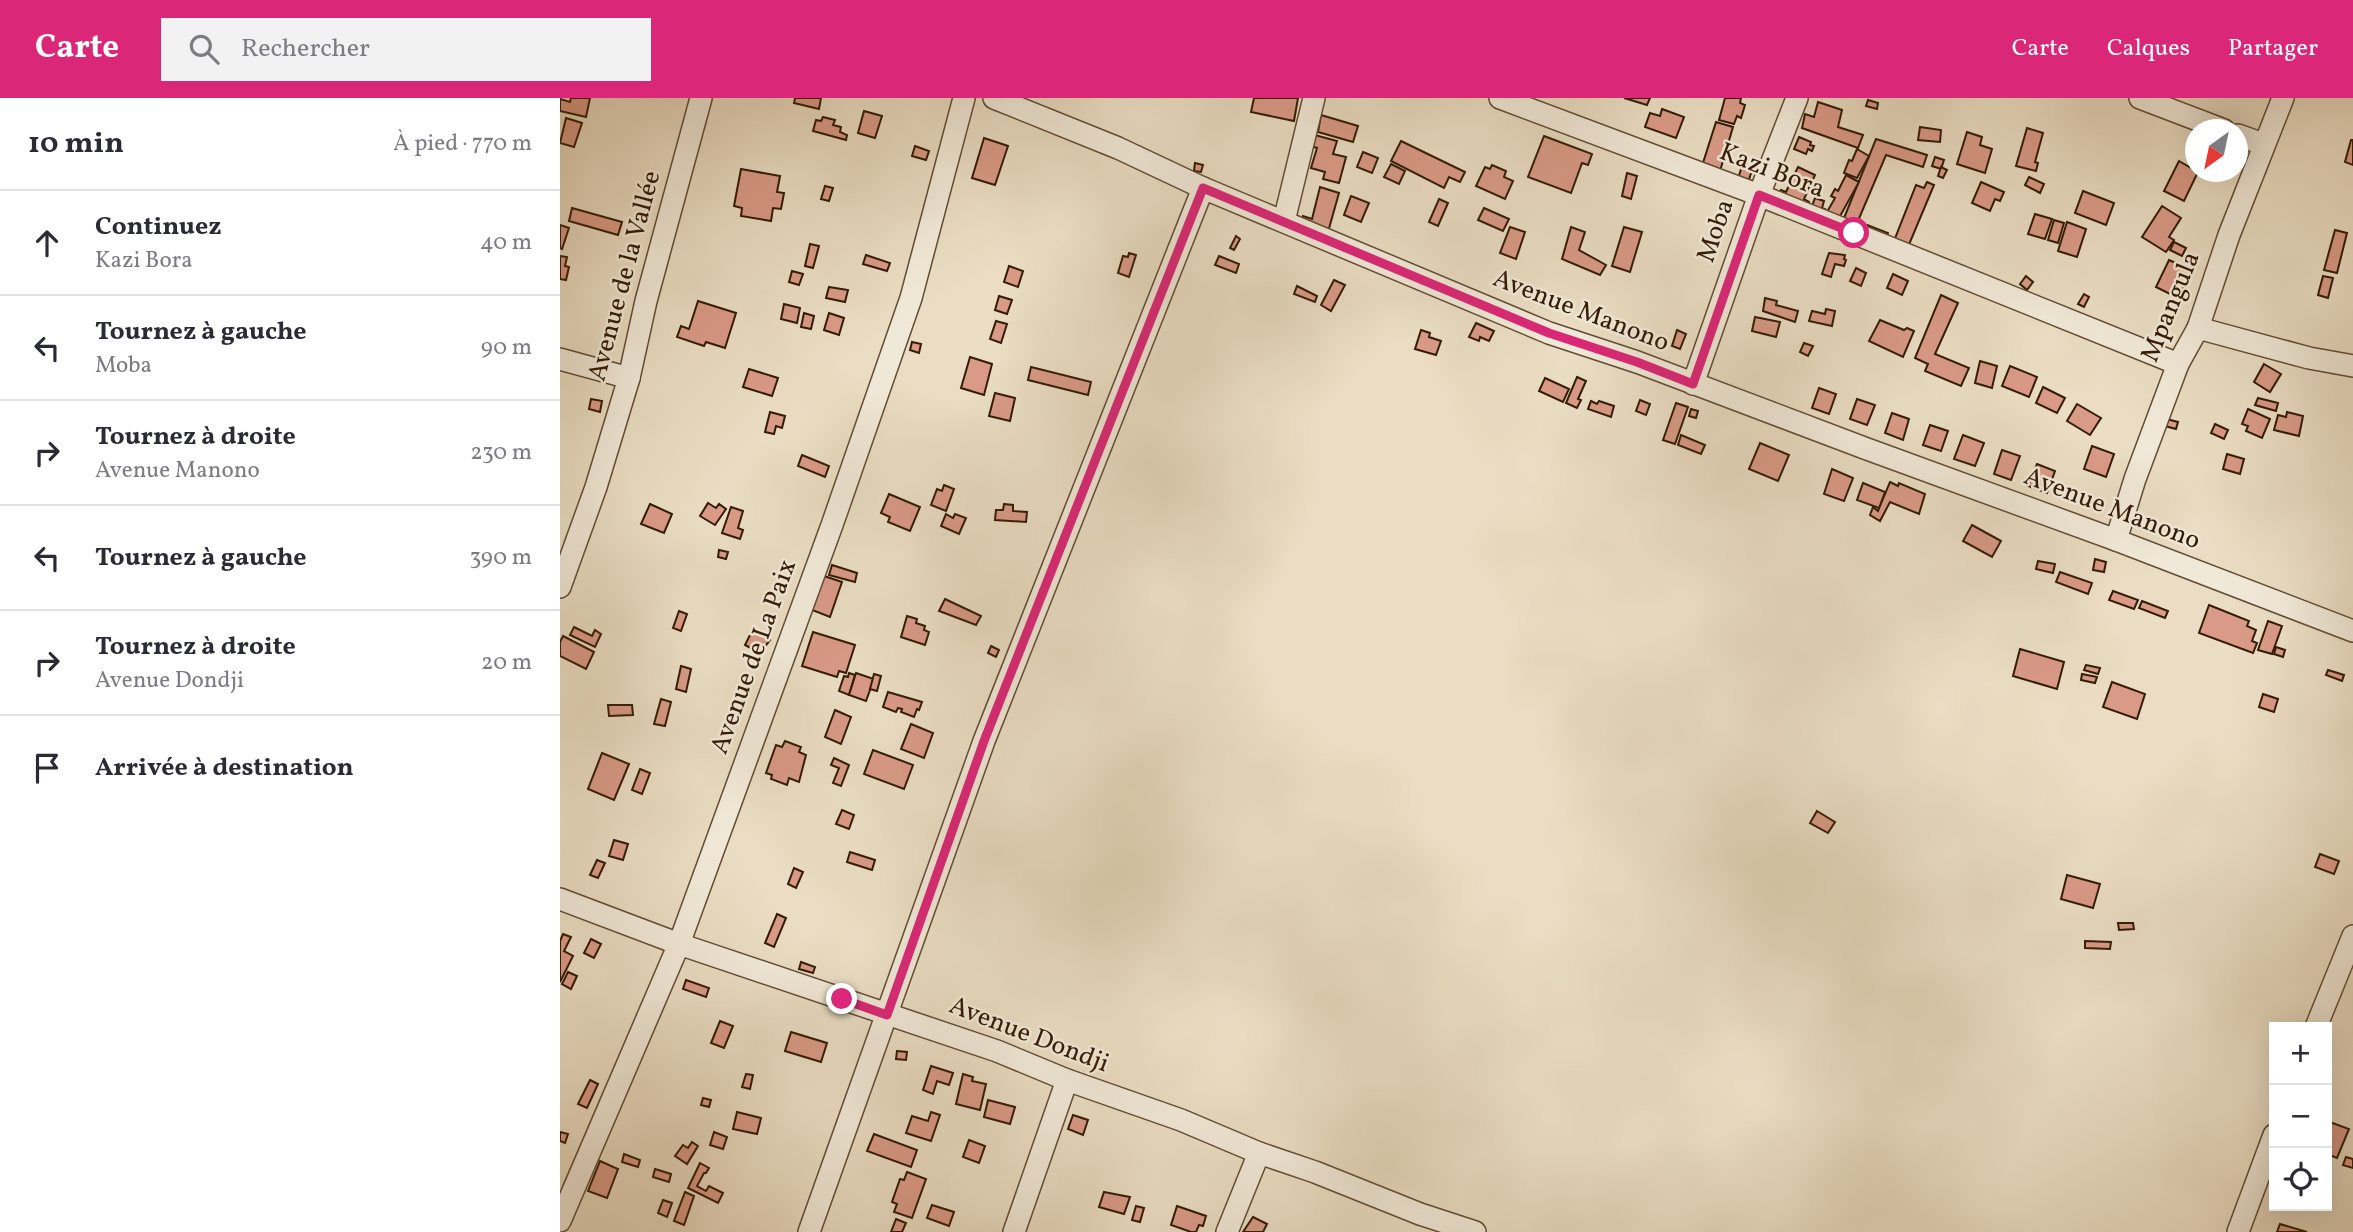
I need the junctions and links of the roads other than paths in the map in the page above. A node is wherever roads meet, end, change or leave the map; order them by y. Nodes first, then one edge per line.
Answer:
1 (701, 98) edge
2 (964, 98) edge
3 (994, 98) edge
4 (1314, 98) edge
5 (1500, 98) edge
6 (1797, 98) edge
7 (2140, 98) edge
8 (2283, 98) edge
9 (2195, 119) edge
10 (2248, 139) edge
11 (2263, 144) junction
12 (1203, 188) junction
13 (1759, 195) junction
14 (1284, 221) junction
15 (2198, 328) junction
16 (560, 359) edge
17 (2178, 364) junction
18 (2353, 366) edge
19 (629, 378) junction
20 (1693, 384) junction
21 (2116, 540) junction
22 (560, 587) edge
23 (2353, 631) edge
24 (560, 899) edge
25 (2353, 936) edge
26 (678, 944) junction
27 (887, 1015) junction
28 (2318, 1022) edge
29 (1067, 1080) junction
30 (2269, 1148) edge
31 (1259, 1153) junction
32 (560, 1221) edge
33 (809, 1232) edge
34 (1014, 1232) edge
35 (1227, 1232) edge
36 (1475, 1232) edge
37 (2238, 1232) edge

1 - 19 street, Avenue de la Vallée
2 - 26 street, Avenue de La Paix
3 - 12 street, Avenue Manono
4 - 14 street
5 - 13 street, Kazi Bora
6 - 13 street, Moba
7 - 9 street
8 - 11 street, Mpangula
10 - 11 street
11 - 15 street, Mpangula
12 - 14 street, Avenue Manono
12 - 27 street
13 - 17 street, Kazi Bora
13 - 20 street, Moba
14 - 20 street, Avenue Manono
15 - 17 street, Mpangula
15 - 18 street
16 - 19 street
17 - 21 street, Mpangula
19 - 22 street, Avenue de la Vallée
20 - 21 street, Avenue Manono
21 - 23 street, Avenue Manono
24 - 26 street, Avenue Dondji
25 - 28 street
26 - 27 street, Avenue Dondji
26 - 32 street, Avenue de La Paix
27 - 29 street, Avenue Dondji
27 - 33 street
29 - 31 street, Avenue Dondji
29 - 34 street
30 - 37 street
31 - 35 street
31 - 36 street, Avenue Dondji

